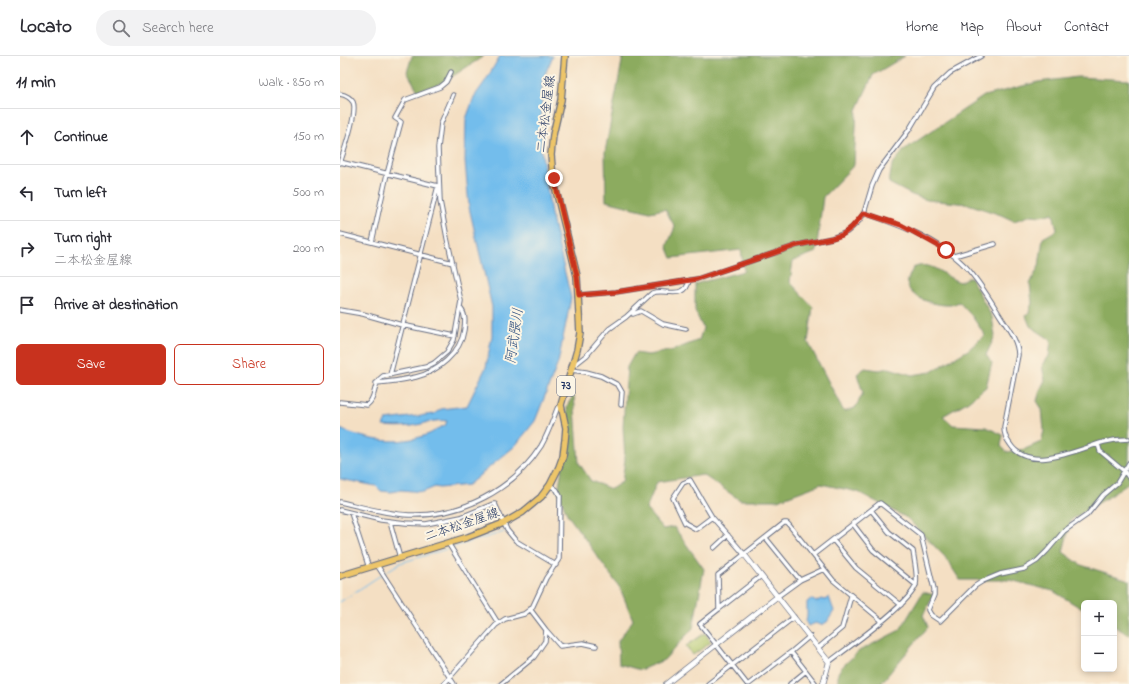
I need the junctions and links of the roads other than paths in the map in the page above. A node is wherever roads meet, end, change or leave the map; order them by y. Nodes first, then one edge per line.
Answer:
1 (565, 56) edge
2 (981, 56) edge
3 (451, 72) dead end
4 (340, 94) edge
5 (452, 95) dead end
6 (340, 162) edge
7 (387, 174) junction
8 (438, 186) junction
9 (864, 213) junction
10 (340, 234) edge
11 (372, 242) junction
12 (995, 244) dead end
13 (421, 255) junction
14 (954, 256) junction
15 (453, 263) junction
16 (689, 280) junction
17 (579, 295) junction
18 (340, 310) edge
19 (461, 310) junction
20 (628, 316) junction
21 (402, 325) junction
22 (686, 329) dead end
23 (455, 336) junction
24 (571, 368) junction
25 (390, 375) junction
26 (376, 383) junction
27 (340, 402) edge
28 (621, 405) dead end
29 (562, 406) junction
30 (1129, 439) edge
31 (1098, 444) junction
32 (1129, 463) edge
33 (1125, 472) junction
34 (1129, 478) edge
35 (550, 485) junction
36 (340, 502) edge
37 (340, 510) edge
38 (871, 510) junction
39 (351, 513) junction
40 (712, 517) junction
41 (390, 522) junction
42 (504, 523) junction
43 (853, 524) junction
44 (728, 535) junction
45 (766, 538) junction
46 (833, 540) junction
47 (449, 546) junction
48 (714, 548) dead end
49 (744, 554) junction
50 (813, 555) junction
51 (400, 558) junction
52 (377, 565) junction
53 (556, 565) junction
54 (368, 568) junction
55 (824, 569) junction
56 (340, 576) edge
57 (762, 576) junction
58 (800, 580) junction
59 (916, 585) junction
60 (778, 596) junction
61 (851, 596) junction
62 (900, 605) junction
63 (530, 609) junction
64 (719, 609) junction
65 (794, 617) junction
66 (882, 621) junction
67 (498, 623) junction
68 (546, 630) junction
69 (810, 636) junction
70 (716, 644) junction
71 (596, 646) dead end
72 (818, 648) junction
73 (791, 652) junction
74 (829, 662) junction
75 (732, 665) junction
76 (806, 671) junction
77 (450, 678) junction
78 (713, 682) edge
79 (444, 684) edge
80 (454, 684) edge
81 (501, 684) edge
82 (666, 684) edge
83 (708, 684) edge
84 (748, 684) edge
85 (790, 684) edge
86 (816, 684) edge
87 (823, 684) edge

1 - 17 main road, 二本松金屋線 / 73
2 - 9 street
3 - 7 street
4 - 6 street
5 - 8 street
6 - 7 street
7 - 8 street
7 - 11 street
8 - 13 street
8 - 15 street
9 - 14 street
9 - 16 street
10 - 11 street
11 - 13 street
12 - 14 street
13 - 15 street
13 - 21 street
14 - 31 street
15 - 19 street
16 - 17 street
16 - 20 street
17 - 24 main road, 二本松金屋線 / 73
18 - 21 street
19 - 23 street
19 - 26 street
20 - 22 street
20 - 24 street
21 - 23 street
21 - 25 street
23 - 25 street
24 - 28 street
24 - 29 main road, 二本松金屋線 / 73
25 - 26 street
26 - 27 street
29 - 35 main road, 二本松金屋線 / 73
29 - 36 street
30 - 31 street
31 - 33 street
32 - 33 street
33 - 34 street
33 - 38 street
35 - 42 main road, 二本松金屋線 / 73
35 - 53 street
37 - 39 street
38 - 43 street
38 - 59 street
39 - 41 street
39 - 54 street
40 - 40 street
40 - 44 street
41 - 42 street
41 - 51 street
42 - 47 main road, 二本松金屋線 / 73
42 - 53 street
43 - 46 street
43 - 59 street
44 - 48 street
44 - 49 street
45 - 49 street
45 - 50 street
45 - 58 street
46 - 50 street
46 - 62 street
47 - 51 main road, 二本松金屋線 / 73
47 - 67 street
49 - 57 street
49 - 64 street
50 - 55 street
51 - 52 main road, 二本松金屋線 / 73
52 - 54 main road, 二本松金屋線 / 73
52 - 77 street
53 - 63 street
54 - 56 main road, 二本松金屋線 / 73
55 - 58 street
55 - 61 street
57 - 60 street
57 - 64 street
58 - 60 street
59 - 62 street
60 - 65 street
60 - 70 street
61 - 66 street
61 - 72 street
62 - 66 street
63 - 67 street
63 - 68 street
64 - 70 street
65 - 69 street
65 - 75 street
66 - 74 street
67 - 77 street
68 - 71 street
68 - 81 street
69 - 72 street
69 - 73 street
70 - 75 street
70 - 82 street
72 - 74 street
73 - 76 street
73 - 84 street
74 - 87 street
75 - 78 street
75 - 84 street
76 - 85 street
76 - 86 street
77 - 79 street
77 - 80 street
78 - 83 street

